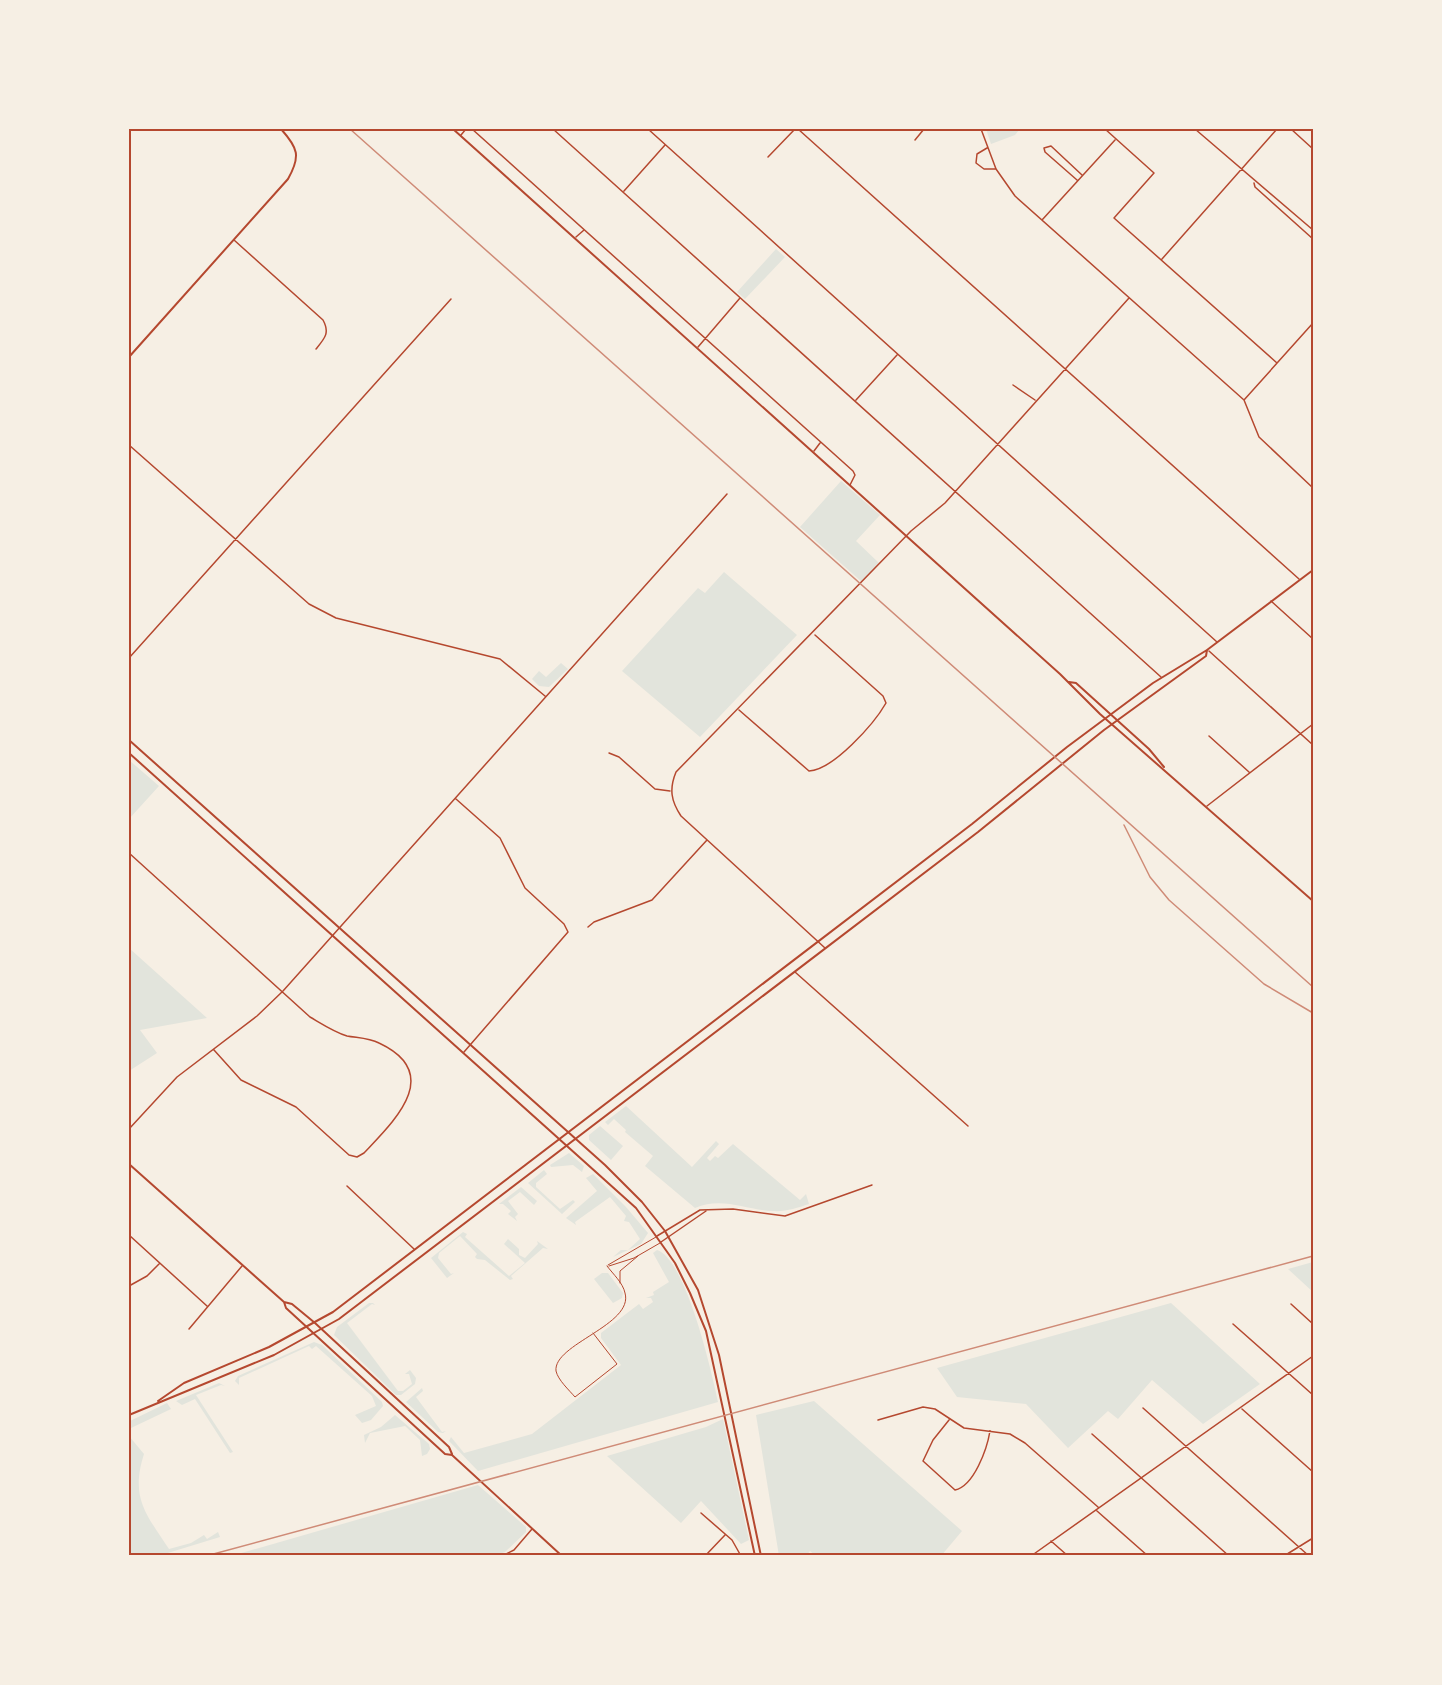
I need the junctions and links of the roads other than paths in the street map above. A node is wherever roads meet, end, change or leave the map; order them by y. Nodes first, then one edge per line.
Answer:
1 (281, 129) edge
2 (453, 129) edge
3 (466, 129) edge
4 (472, 129) edge
5 (553, 129) edge
6 (648, 129) edge
7 (796, 129) edge
8 (924, 129) edge
9 (981, 129) edge
10 (1105, 129) edge
11 (1195, 129) edge
12 (1278, 129) edge
13 (1291, 129) edge
14 (460, 135) junction
15 (1116, 139) junction
16 (915, 140) dead end
17 (665, 145) junction
18 (988, 148) junction
19 (1313, 149) edge
20 (768, 157) dead end
21 (996, 169) junction
22 (1241, 170) junction
23 (1083, 176) junction
24 (1078, 182) junction
25 (1254, 182) junction
26 (623, 192) junction
27 (1042, 220) junction
28 (584, 230) junction
29 (1313, 230) edge
30 (575, 238) junction
31 (1313, 239) edge
32 (234, 240) junction
33 (1161, 260) junction
34 (741, 298) junction
35 (1129, 298) junction
36 (451, 299) dead end
37 (1313, 323) edge
38 (705, 338) junction
39 (697, 348) junction
40 (316, 349) dead end
41 (897, 354) junction
42 (129, 357) edge
43 (1277, 363) junction
44 (1065, 369) junction
45 (1013, 385) dead end
46 (1036, 400) junction
47 (1244, 400) junction
48 (856, 401) junction
49 (821, 442) junction
50 (997, 444) junction
51 (129, 445) edge
52 (813, 452) junction
53 (850, 485) junction
54 (1313, 488) edge
55 (955, 491) junction
56 (727, 494) dead end
57 (907, 536) junction
58 (236, 540) junction
59 (1313, 570) edge
60 (1300, 580) junction
61 (1271, 601) junction
62 (813, 634) junction
63 (1313, 639) edge
64 (1217, 642) junction
65 (1208, 650) junction
66 (129, 658) edge
67 (1161, 678) junction
68 (1069, 682) junction
69 (546, 696) junction
70 (738, 709) junction
71 (1111, 714) junction
72 (1105, 718) junction
73 (1118, 720) junction
74 (1112, 724) junction
75 (1313, 724) edge
76 (1301, 734) junction
77 (1209, 736) dead end
78 (129, 740) edge
79 (1313, 745) edge
80 (129, 753) edge
81 (609, 753) dead end
82 (1168, 771) junction
83 (1250, 773) junction
84 (670, 791) junction
85 (455, 798) junction
86 (1207, 806) junction
87 (707, 839) junction
88 (129, 853) edge
89 (1313, 901) edge
90 (588, 927) dead end
91 (339, 928) junction
92 (333, 934) junction
93 (820, 941) junction
94 (826, 948) junction
95 (794, 972) junction
96 (283, 991) junction
97 (470, 1044) junction
98 (214, 1049) junction
99 (464, 1052) junction
100 (968, 1126) dead end
101 (129, 1129) edge
102 (568, 1132) junction
103 (560, 1138) junction
104 (575, 1139) junction
105 (568, 1145) junction
106 (129, 1164) edge
107 (872, 1185) dead end
108 (347, 1186) dead end
109 (706, 1211) junction
110 (665, 1231) junction
111 (129, 1235) edge
112 (657, 1236) junction
113 (669, 1237) junction
114 (662, 1242) junction
115 (415, 1250) junction
116 (640, 1255) junction
117 (159, 1263) junction
118 (243, 1266) junction
119 (607, 1266) junction
120 (621, 1284) junction
121 (129, 1286) edge
122 (284, 1302) junction
123 (1291, 1304) dead end
124 (207, 1306) junction
125 (315, 1323) junction
126 (1233, 1324) dead end
127 (1313, 1324) edge
128 (308, 1327) junction
129 (189, 1329) dead end
130 (322, 1331) junction
131 (593, 1333) junction
132 (315, 1334) junction
133 (1313, 1356) edge
134 (1290, 1374) junction
135 (1313, 1395) edge
136 (158, 1401) junction
137 (1143, 1408) dead end
138 (1242, 1408) junction
139 (129, 1414) edge
140 (878, 1420) dead end
141 (949, 1420) junction
142 (990, 1430) junction
143 (1092, 1434) dead end
144 (1186, 1446) junction
145 (452, 1455) junction
146 (1313, 1472) edge
147 (1142, 1477) junction
148 (1097, 1509) junction
149 (701, 1513) dead end
150 (533, 1529) junction
151 (725, 1534) junction
152 (1313, 1538) edge
153 (1052, 1541) junction
154 (1299, 1547) junction
155 (502, 1556) edge
156 (562, 1556) edge
157 (705, 1556) edge
158 (741, 1556) edge
159 (754, 1556) edge
160 (761, 1556) edge
161 (1031, 1556) edge
162 (1068, 1556) edge
163 (1148, 1556) edge
164 (1229, 1556) edge
165 (1284, 1556) edge
166 (1309, 1556) edge

1 - 32 main road
2 - 14 main road
3 - 14 street
4 - 28 street
5 - 26 street
6 - 17 street
7 - 20 street
7 - 44 street
8 - 16 street
9 - 18 street
10 - 15 street
11 - 22 street
12 - 22 street
13 - 19 street
14 - 30 main road
15 - 23 street
15 - 33 street
17 - 26 street
17 - 41 street
18 - 21 street
18 - 21 street
21 - 27 street
22 - 25 street
22 - 33 street
23 - 24 street
23 - 24 street
24 - 27 street
25 - 29 street
25 - 31 street
26 - 34 street
27 - 35 street
28 - 30 street
28 - 38 street
30 - 39 main road
32 - 40 street
32 - 42 main road
33 - 43 street
34 - 38 street
34 - 48 street
35 - 44 street
35 - 47 street
36 - 58 street
37 - 43 street
38 - 39 street
38 - 49 street
39 - 52 main road
41 - 48 street
41 - 50 street
43 - 47 street
44 - 46 street
44 - 60 street
45 - 46 street
46 - 50 street
47 - 54 street
48 - 55 street
49 - 52 street
49 - 53 street
50 - 55 street
50 - 64 street
51 - 58 street
52 - 53 main road
53 - 57 main road
55 - 57 street
55 - 67 street
56 - 69 street
57 - 62 street
57 - 68 main road
58 - 66 street
58 - 69 street
59 - 60 main road
60 - 61 main road
61 - 63 street
61 - 64 main road
62 - 70 street
62 - 70 street
64 - 65 main road
65 - 67 main road
65 - 73 main road
65 - 76 street
67 - 71 main road
68 - 71 main road
68 - 72 main road
69 - 85 street
70 - 84 street
71 - 72 main road
71 - 73 main road
72 - 74 main road
72 - 93 main road
73 - 74 main road
73 - 82 main road
74 - 82 main road
74 - 94 main road
75 - 76 street
76 - 79 street
76 - 83 street
77 - 83 street
78 - 91 main road
80 - 92 main road
81 - 84 street
82 - 86 main road
83 - 86 street
84 - 87 street
85 - 91 street
85 - 97 street
86 - 89 main road
87 - 90 street
87 - 93 street
88 - 96 street
91 - 92 street
91 - 97 main road
92 - 96 street
92 - 99 main road
93 - 94 street
93 - 102 main road
94 - 95 main road
95 - 100 street
95 - 104 main road
96 - 98 street
96 - 98 street
97 - 99 street
97 - 102 main road
98 - 101 street
99 - 103 main road
102 - 103 main road
102 - 104 main road
103 - 105 main road
103 - 115 main road
104 - 105 main road
104 - 110 main road
105 - 112 main road
105 - 130 main road
106 - 118 main road
107 - 109 street
108 - 115 street
109 - 110 street
109 - 113 street
110 - 112 street
110 - 113 main road
111 - 117 street
112 - 114 main road
112 - 119 lane
113 - 114 street
113 - 160 main road
114 - 116 lane
114 - 159 main road
115 - 125 main road
116 - 119 lane
116 - 120 lane
117 - 121 street
117 - 124 street
118 - 122 main road
118 - 124 street
119 - 120 lane
120 - 131 lane
122 - 125 main road
122 - 128 main road
123 - 127 street
124 - 129 street
125 - 128 main road
125 - 130 main road
126 - 134 street
128 - 132 main road
128 - 136 main road
130 - 132 main road
130 - 145 main road
131 - 131 lane
132 - 136 main road
132 - 145 main road
133 - 134 street
134 - 135 street
134 - 138 street
136 - 139 main road
137 - 144 street
138 - 144 street
138 - 146 street
140 - 141 street
141 - 142 street
141 - 142 street
142 - 148 street
143 - 147 street
144 - 147 street
144 - 154 street
145 - 150 main road
147 - 148 street
147 - 164 street
148 - 153 street
148 - 163 street
149 - 151 street
150 - 155 street
150 - 156 main road
151 - 157 street
151 - 158 street
152 - 154 street
153 - 161 street
153 - 162 street
154 - 165 street
154 - 166 street

